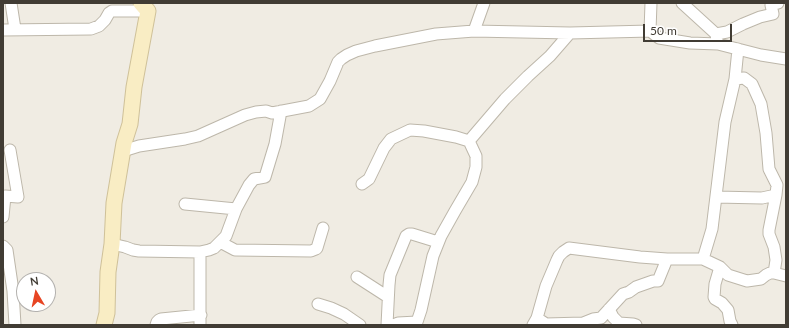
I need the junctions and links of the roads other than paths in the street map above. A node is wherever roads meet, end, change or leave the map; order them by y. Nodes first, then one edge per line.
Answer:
1 (11, 3) edge
2 (484, 3) edge
3 (651, 3) edge
4 (682, 3) edge
5 (778, 3) edge
6 (145, 7) edge
7 (15, 29) junction
8 (3, 30) edge
9 (474, 31) junction
10 (650, 31) junction
11 (570, 33) junction
12 (717, 39) junction
13 (738, 49) junction
14 (786, 59) edge
15 (735, 80) junction
16 (281, 111) junction
17 (469, 142) junction
18 (10, 150) dead end
19 (123, 151) junction
20 (362, 184) dead end
21 (780, 189) edge
22 (716, 197) junction
23 (185, 204) dead end
24 (236, 209) junction
25 (3, 217) edge
26 (323, 228) dead end
27 (220, 242) junction
28 (438, 242) junction
29 (112, 244) junction
30 (3, 246) edge
31 (200, 252) junction
32 (668, 259) junction
33 (703, 259) junction
34 (720, 267) junction
35 (774, 273) junction
36 (786, 276) edge
37 (357, 277) dead end
38 (388, 297) junction
39 (318, 304) dead end
40 (609, 309) junction
41 (200, 320) edge
42 (535, 321) edge
43 (417, 323) edge
44 (15, 325) edge
45 (104, 325) edge
46 (156, 325) edge
47 (360, 325) edge
48 (387, 325) edge
49 (393, 325) edge
50 (636, 325) edge
51 (732, 325) edge

1 - 7 street
2 - 9 street
3 - 10 street
4 - 12 street
5 - 12 street
6 - 7 street
6 - 19 main road
7 - 8 street
9 - 11 street
9 - 16 street
10 - 11 street
10 - 12 street
11 - 17 street
12 - 13 street
13 - 14 street
13 - 15 street
15 - 21 street
15 - 22 street
16 - 19 street
16 - 24 street
17 - 20 street
17 - 28 street
18 - 25 street
19 - 29 main road
21 - 22 street
21 - 35 street
22 - 33 street
23 - 24 street
24 - 27 street
26 - 27 street
27 - 31 street
28 - 38 street
28 - 43 street
29 - 31 street
29 - 45 main road
30 - 44 street
31 - 41 street
32 - 33 street
32 - 40 street
32 - 42 street
33 - 34 street
34 - 35 street
34 - 51 street
35 - 36 street
37 - 38 street
38 - 48 street
39 - 47 street
40 - 42 street
40 - 50 street
41 - 46 street
43 - 49 street

